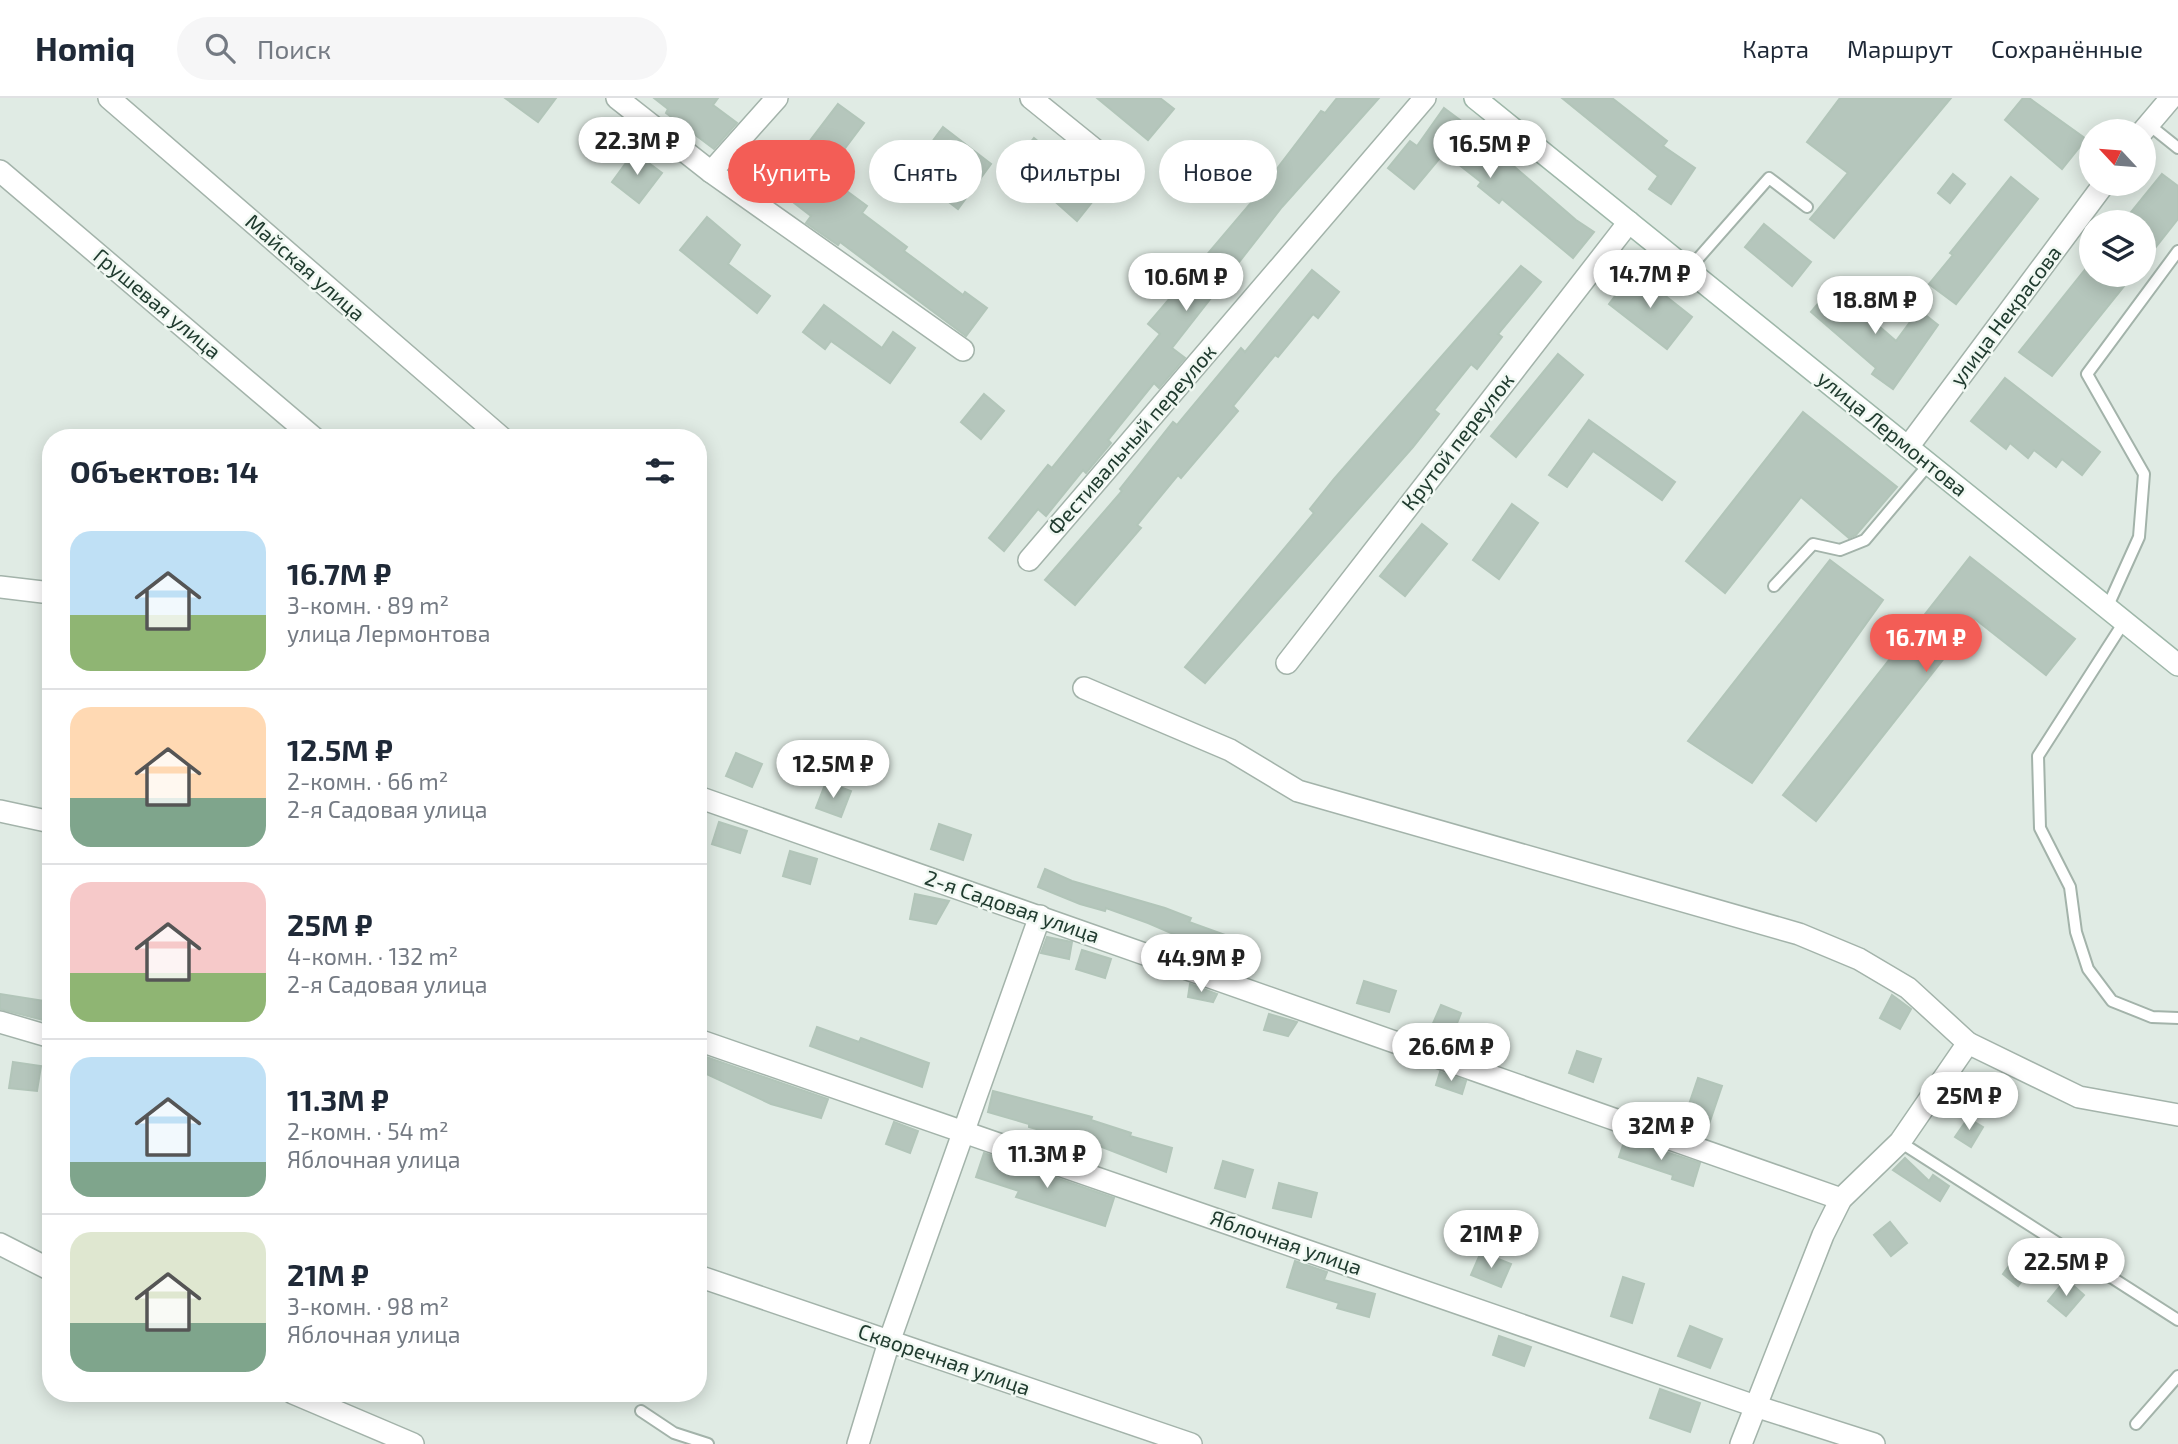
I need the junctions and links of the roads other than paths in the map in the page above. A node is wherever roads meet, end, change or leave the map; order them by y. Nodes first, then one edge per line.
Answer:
1 (109, 98) edge
2 (617, 98) edge
3 (777, 98) edge
4 (1031, 98) edge
5 (1425, 98) edge
6 (1475, 98) edge
7 (2171, 98) edge
8 (2153, 119) edge
9 (2156, 134) edge
10 (1083, 140) edge
11 (2178, 148) edge
12 (0, 171) edge
13 (711, 172) junction
14 (2095, 196) edge
15 (1807, 207) dead end
16 (1629, 222) junction
17 (2178, 251) edge
18 (1688, 270) junction
19 (963, 350) dead end
20 (303, 429) edge
21 (492, 429) edge
22 (1908, 447) junction
23 (1929, 464) junction
24 (1029, 560) dead end
25 (1774, 586) dead end
26 (0, 587) edge
27 (42, 592) edge
28 (2116, 615) junction
29 (1287, 663) dead end
30 (2178, 665) edge
31 (1084, 688) dead end
32 (707, 800) edge
33 (0, 811) edge
34 (42, 820) edge
35 (1040, 916) junction
36 (2178, 1018) edge
37 (0, 1022) edge
38 (42, 1034) edge
39 (707, 1043) edge
40 (1968, 1044) junction
41 (2178, 1115) edge
42 (964, 1131) junction
43 (1900, 1142) junction
44 (1841, 1199) junction
45 (0, 1244) edge
46 (42, 1265) edge
47 (707, 1279) edge
48 (2178, 1320) edge
49 (890, 1342) junction
50 (2178, 1376) edge
51 (314, 1402) edge
52 (1755, 1406) junction
53 (641, 1411) dead end
54 (2136, 1424) dead end
55 (413, 1444) edge
56 (708, 1444) edge
57 (858, 1444) edge
58 (1191, 1444) edge
59 (1741, 1444) edge
60 (1874, 1444) edge

1 - 21 street, Майская улица
2 - 13 street
3 - 13 street
4 - 10 street
5 - 24 street, Фестивальный переулок
6 - 16 street, улица Лермонтова
7 - 8 street
9 - 11 lane
12 - 20 street, Грушевая улица
13 - 19 street
14 - 22 street, улица Некрасова
15 - 18 lane
16 - 18 street, улица Лермонтова
16 - 29 street, Крутой переулок
17 - 28 lane
18 - 22 street, улица Лермонтова
22 - 23 street, улица Лермонтова
23 - 25 lane
23 - 28 street, улица Лермонтова
26 - 27 street
28 - 30 street, улица Лермонтова
28 - 36 lane
31 - 40 street
32 - 35 street, 2-я Садовая улица
33 - 34 street
35 - 42 street
35 - 44 street, 2-я Садовая улица
37 - 38 street
39 - 42 street, Яблочная улица
40 - 41 street
40 - 43 street
42 - 49 street
42 - 52 street, Яблочная улица
43 - 44 street
43 - 48 lane
44 - 52 street
45 - 46 street
47 - 49 street, Скворечная улица
49 - 57 street
49 - 58 street, Скворечная улица
50 - 54 lane
51 - 55 street
52 - 59 street
52 - 60 street, Яблочная улица
53 - 56 lane

